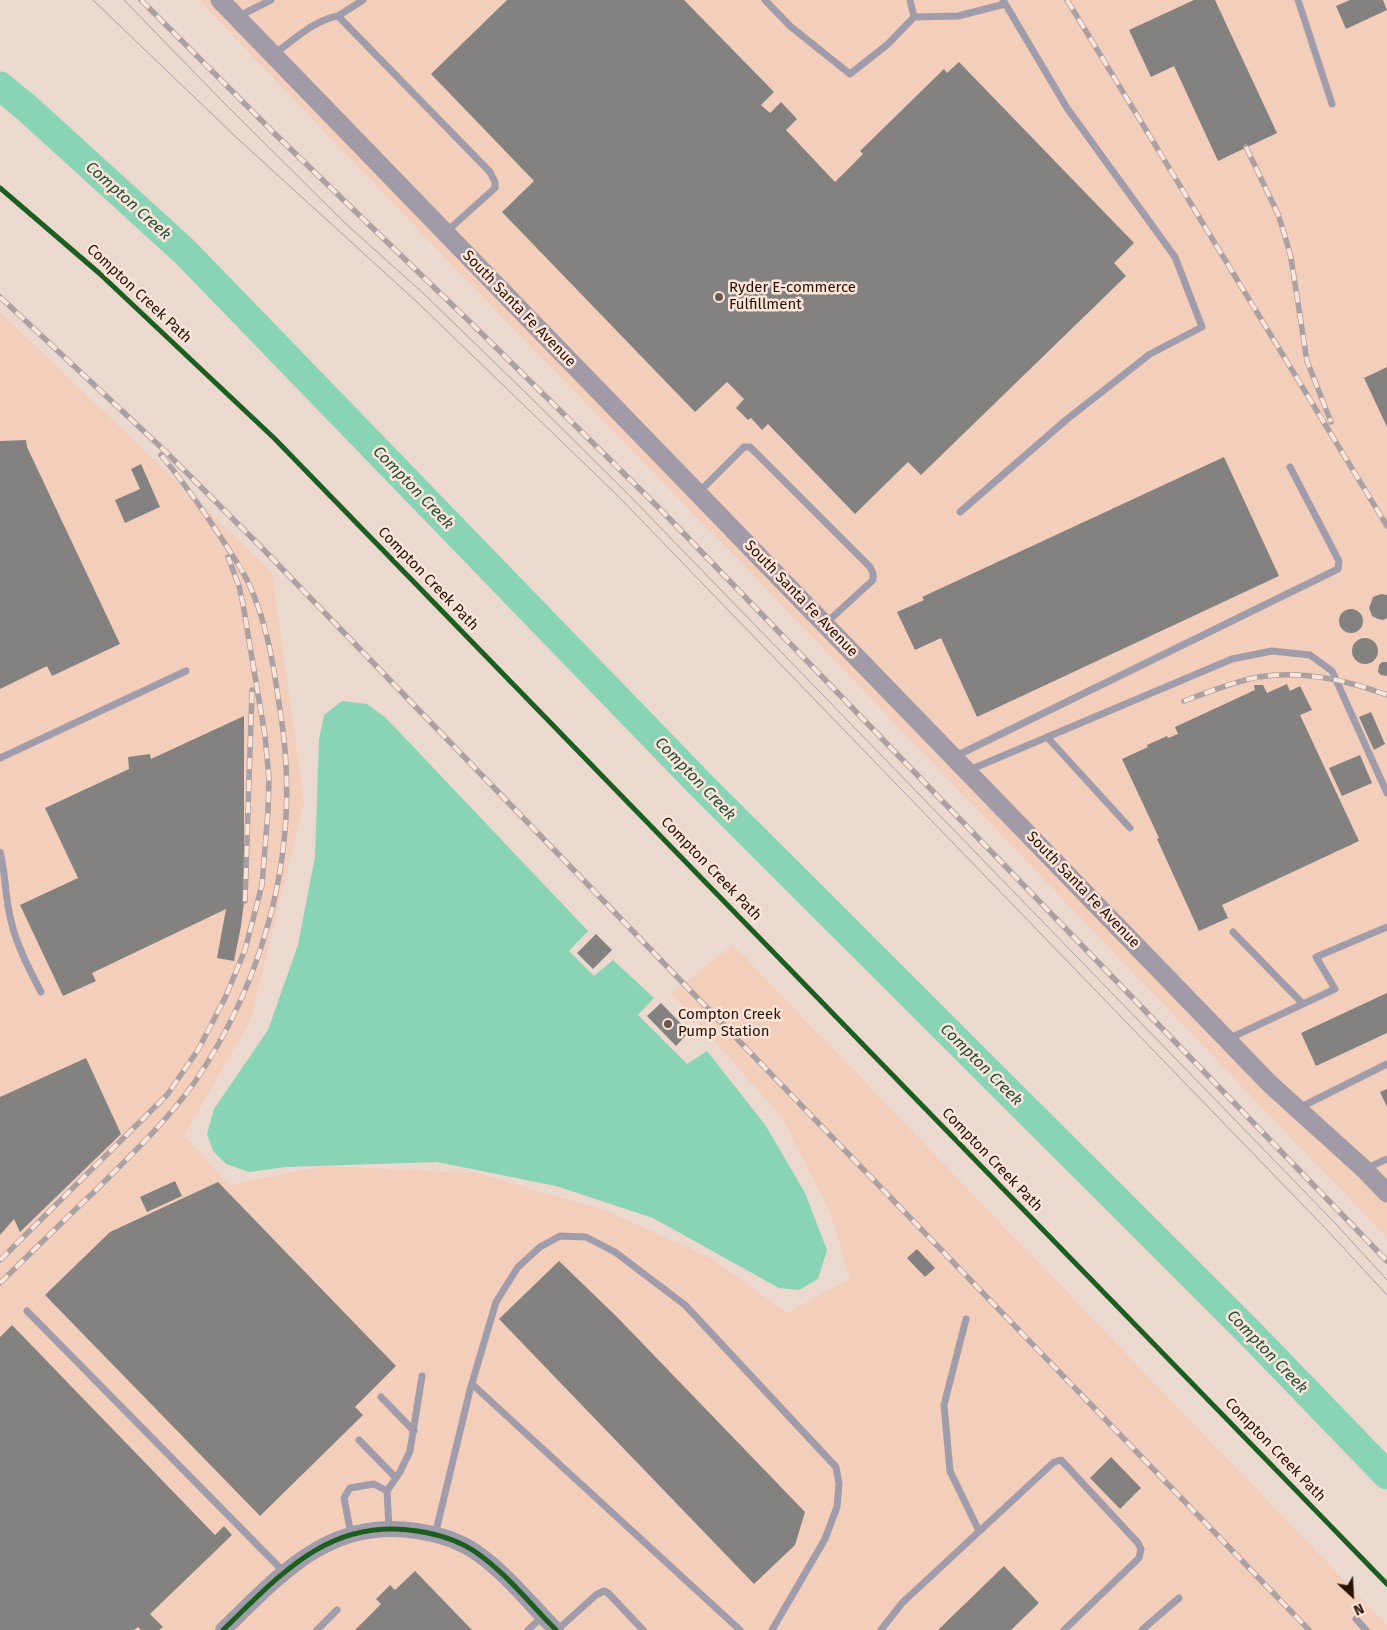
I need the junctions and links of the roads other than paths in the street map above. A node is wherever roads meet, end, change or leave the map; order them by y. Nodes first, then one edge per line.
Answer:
1 (220, 0) edge
2 (272, 0) edge
3 (363, 0) edge
4 (765, 0) edge
5 (910, 0) edge
6 (1298, 0) edge
7 (1004, 2) edge
8 (338, 16) junction
9 (236, 17) junction
10 (914, 17) junction
11 (273, 55) junction
12 (1332, 104) dead end
13 (446, 232) junction
14 (1290, 467) dead end
15 (698, 493) junction
16 (960, 512) dead end
17 (825, 624) junction
18 (186, 671) dead end
19 (1047, 737) junction
20 (953, 757) junction
21 (0, 758) edge
22 (967, 771) junction
23 (1387, 793) edge
24 (1130, 828) dead end
25 (0, 854) edge
26 (1387, 927) edge
27 (1233, 932) dead end
28 (41, 992) dead end
29 (1303, 1004) junction
30 (1227, 1039) junction
31 (1387, 1064) edge
32 (1299, 1108) junction
33 (1387, 1159) edge
34 (1364, 1169) junction
35 (1387, 1194) edge
36 (27, 1311) dead end
37 (966, 1319) dead end
38 (422, 1376) dead end
39 (472, 1384) junction
40 (381, 1397) dead end
41 (414, 1431) junction
42 (359, 1440) dead end
43 (396, 1478) junction
44 (387, 1491) junction
45 (389, 1528) junction
46 (979, 1531) junction
47 (351, 1534) junction
48 (435, 1535) junction
49 (284, 1572) junction
50 (1179, 1598) dead end
51 (337, 1610) dead end
52 (543, 1617) junction
53 (1356, 1619) dead end
54 (223, 1630) edge
55 (317, 1630) edge
56 (528, 1630) edge
57 (557, 1630) edge
58 (643, 1630) edge
59 (740, 1630) edge
60 (772, 1630) edge
61 (881, 1630) edge
62 (1064, 1630) edge
63 (1142, 1630) edge
64 (1366, 1630) edge

1 - 9 main road, South Santa Fe Avenue
2 - 9 lane
3 - 8 lane
4 - 10 lane
5 - 10 lane
6 - 12 lane
7 - 10 lane
7 - 16 lane
8 - 11 lane
8 - 13 lane
9 - 11 main road, South Santa Fe Avenue
11 - 13 main road, South Santa Fe Avenue
13 - 15 main road, South Santa Fe Avenue
14 - 20 lane
15 - 17 main road, South Santa Fe Avenue
15 - 17 lane
17 - 20 main road, South Santa Fe Avenue
18 - 21 lane
19 - 22 lane
19 - 23 lane
19 - 24 lane
20 - 22 main road, South Santa Fe Avenue
22 - 30 main road, South Santa Fe Avenue
25 - 28 lane
26 - 29 lane
27 - 29 lane
29 - 30 lane
30 - 32 main road, South Santa Fe Avenue
31 - 32 lane
32 - 34 main road, South Santa Fe Avenue
33 - 34 lane
34 - 35 main road, South Santa Fe Avenue
36 - 49 lane
37 - 46 lane
38 - 41 lane
39 - 48 lane
39 - 59 lane
39 - 60 lane
40 - 41 lane
41 - 43 lane
42 - 43 lane
43 - 44 lane
44 - 45 lane
44 - 47 lane
45 - 47 street
45 - 48 street
46 - 61 lane
46 - 62 lane
47 - 49 street
48 - 52 street
49 - 54 street
50 - 63 lane
51 - 55 lane
52 - 56 lane
52 - 57 street
53 - 64 lane
57 - 58 lane

